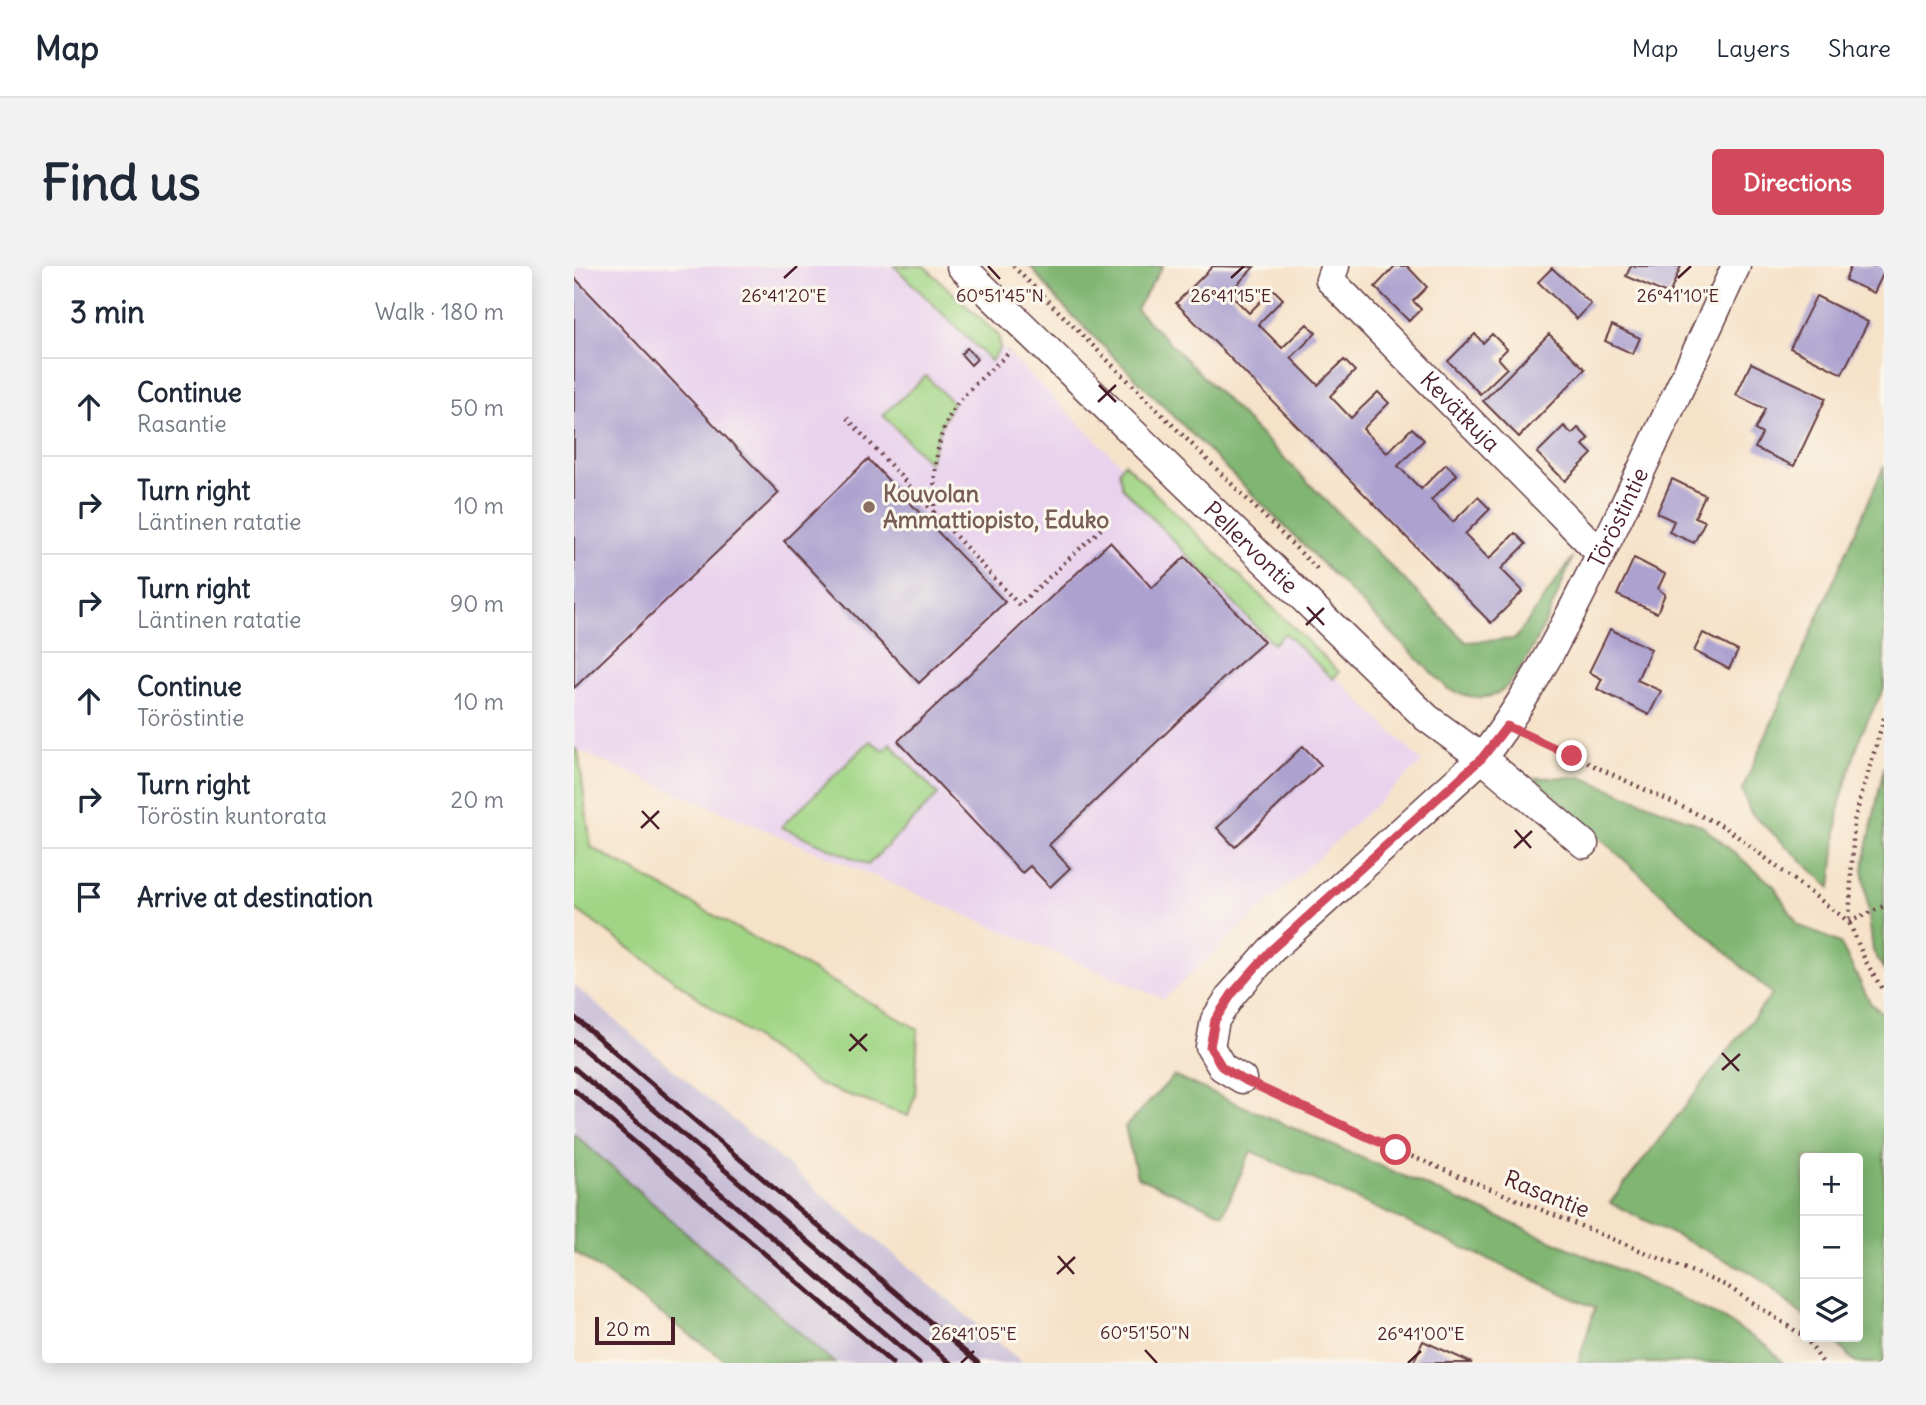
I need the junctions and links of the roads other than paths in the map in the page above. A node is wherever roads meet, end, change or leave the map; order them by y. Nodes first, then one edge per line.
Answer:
1 (961, 266) edge
2 (1335, 266) edge
3 (1736, 266) edge
4 (1601, 554) junction
5 (1482, 758) junction
6 (1584, 844) dead end
7 (1242, 1079) road end

1 - 5 street, Pellervontie
2 - 4 street, Kevätkuja
3 - 4 street, Töröstintie
4 - 5 street, Töröstintie
5 - 6 street, Pellervontie
5 - 7 street, Töröstintie

